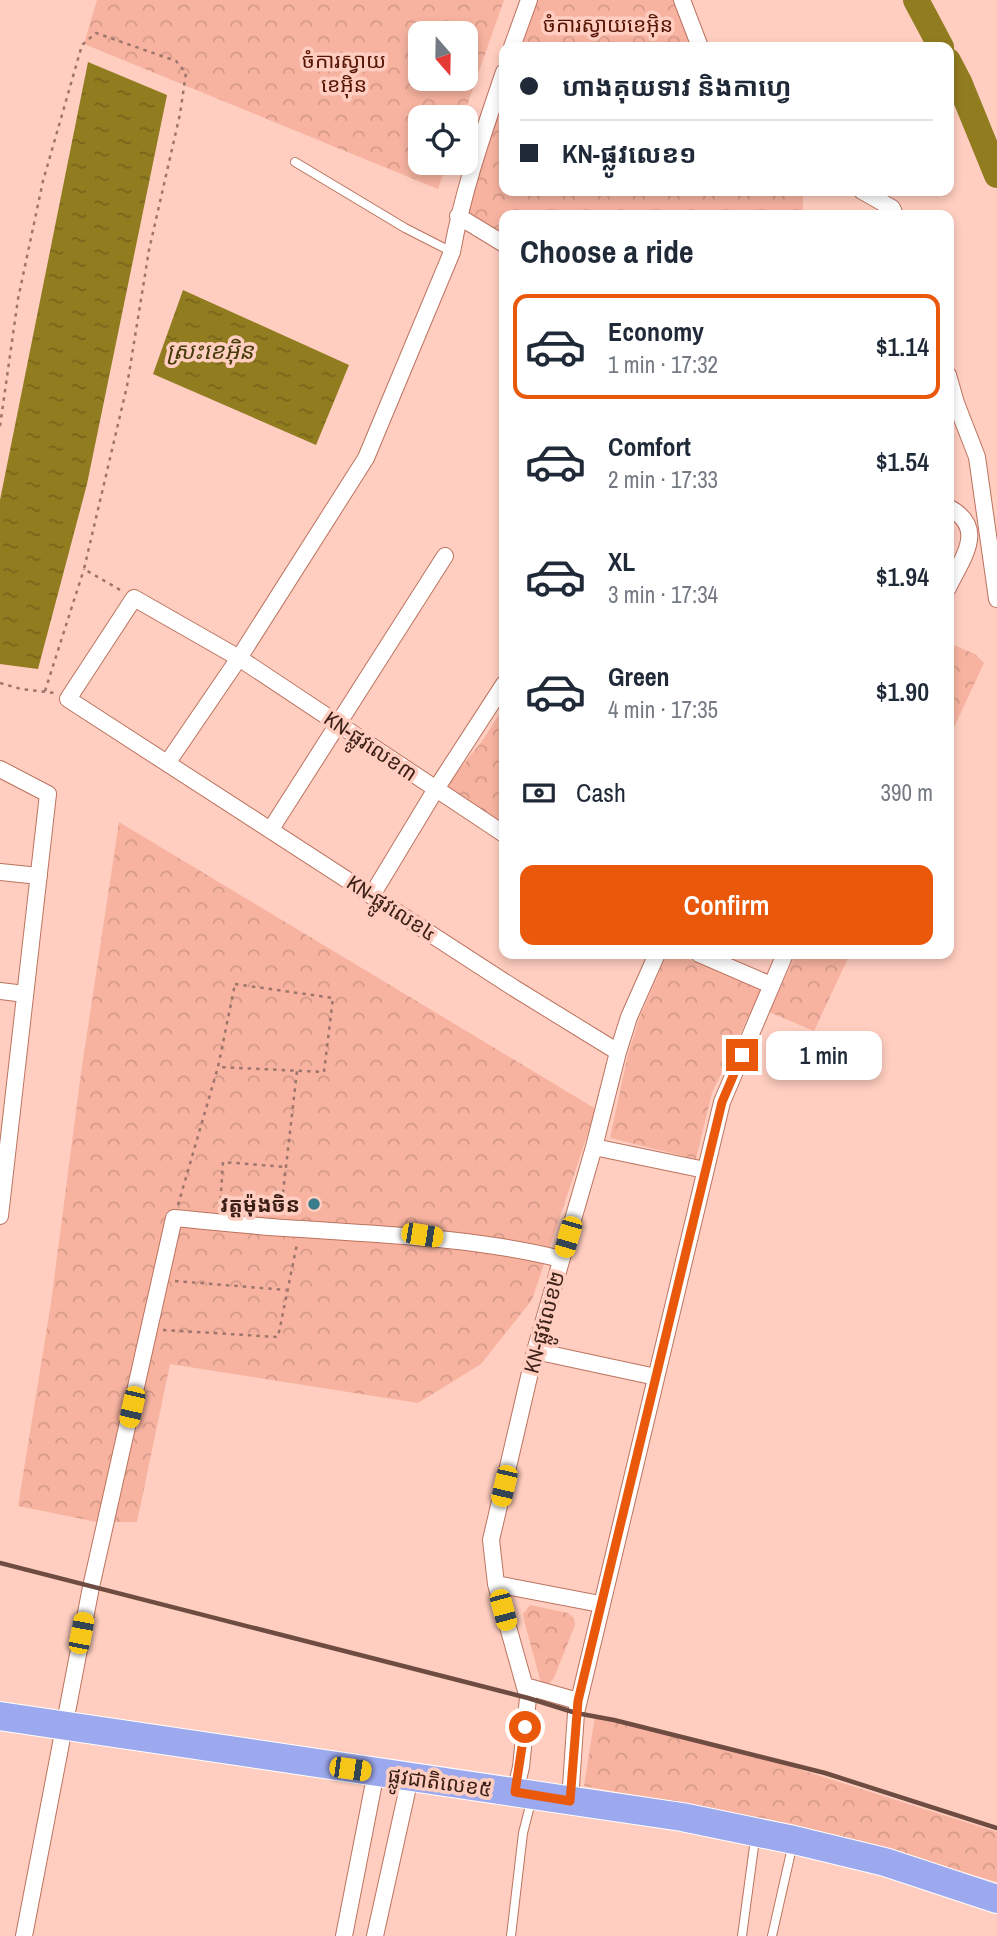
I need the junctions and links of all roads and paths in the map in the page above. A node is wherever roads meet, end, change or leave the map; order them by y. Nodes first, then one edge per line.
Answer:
1 (529, 0) edge
2 (682, 0) edge
3 (514, 42) edge
4 (698, 42) edge
5 (499, 87) edge
6 (295, 162) dead end
7 (871, 196) edge
8 (892, 210) edge
9 (458, 216) junction
10 (499, 241) edge
11 (452, 252) junction
12 (954, 396) edge
13 (0, 426) edge
14 (954, 511) edge
15 (445, 556) dead end
16 (84, 569) junction
17 (954, 574) edge
18 (134, 598) junction
19 (997, 599) edge
20 (239, 658) junction
21 (0, 683) edge
22 (45, 691) junction
23 (499, 692) edge
24 (68, 699) junction
25 (337, 724) junction
26 (167, 762) junction
27 (0, 769) edge
28 (436, 789) junction
29 (271, 829) junction
30 (499, 831) edge
31 (0, 872) edge
32 (39, 876) junction
33 (372, 895) junction
34 (655, 959) edge
35 (711, 959) edge
36 (783, 959) edge
37 (771, 985) junction
38 (0, 991) edge
39 (25, 994) junction
40 (618, 1052) junction
41 (218, 1067) junction
42 (297, 1070) junction
43 (594, 1147) junction
44 (3, 1151) edge
45 (285, 1167) junction
46 (705, 1170) junction
47 (231, 1208) dead end
48 (256, 1209) dead end
49 (281, 1210) junction
50 (0, 1216) edge
51 (174, 1218) junction
52 (279, 1227) junction
53 (300, 1229) junction
54 (561, 1259) junction
55 (161, 1280) junction
56 (286, 1290) junction
57 (150, 1329) junction
58 (534, 1352) junction
59 (656, 1377) junction
60 (496, 1584) junction
61 (600, 1604) junction
62 (526, 1692) junction
63 (577, 1707) junction
64 (0, 1716) edge
65 (63, 1725) junction
66 (376, 1772) junction
67 (410, 1778) junction
68 (524, 1794) junction
69 (570, 1801) junction
70 (756, 1832) junction
71 (794, 1840) junction
72 (997, 1899) edge
73 (24, 1936) edge
74 (344, 1936) edge
75 (375, 1936) edge
76 (511, 1936) edge
77 (741, 1936) edge
78 (772, 1936) edge

1 - 3 street
2 - 4 street
5 - 9 street
6 - 11 lane
7 - 8 street
9 - 10 street
9 - 11 street
11 - 20 street
12 - 19 street
13 - 16 path
14 - 17 street
15 - 25 street
16 - 18 path
16 - 22 path
18 - 20 street, KN-ផ្លូវលេខ៣
18 - 24 street
20 - 25 street, KN-ផ្លូវលេខ៣
20 - 26 street
21 - 22 path
22 - 24 path
23 - 28 street
24 - 26 street, KN-ផ្លូវលេខ៤
25 - 28 street, KN-ផ្លូវលេខ៣
25 - 29 street
26 - 29 street, KN-ផ្លូវលេខ៤
27 - 32 street
28 - 30 street, KN-ផ្លូវលេខ៣
28 - 33 street
29 - 33 street, KN-ផ្លូវលេខ៤
31 - 32 street
32 - 39 street
33 - 40 street, KN-ផ្លូវលេខ៤
34 - 40 street, KN-ផ្លូវលេខ២
35 - 37 street
36 - 37 street
37 - 46 street
38 - 39 street
39 - 44 street
40 - 43 street, KN-ផ្លូវលេខ២
41 - 42 path
41 - 42 path
41 - 51 path
42 - 45 path
43 - 46 street
43 - 54 street, KN-ផ្លូវលេខ២
44 - 50 street
45 - 47 path
45 - 49 path
46 - 59 street
48 - 49 path
49 - 52 path
51 - 52 street
51 - 55 street
52 - 53 street
53 - 54 street
53 - 56 path
54 - 58 street, KN-ផ្លូវលេខ២
55 - 56 path
55 - 57 street
56 - 57 path
57 - 65 street
58 - 59 street
58 - 60 street, KN-ផ្លូវលេខ២
59 - 61 street
60 - 61 street
60 - 62 street, KN-ផ្លូវលេខ២
61 - 63 street
62 - 63 street
62 - 68 street
63 - 69 street
64 - 65 highway, ផ្លូវជាតិលេខ៥
65 - 66 highway, ផ្លូវជាតិលេខ៥
65 - 73 street
66 - 67 highway, ផ្លូវជាតិលេខ៥
66 - 74 street
67 - 68 highway, ផ្លូវជាតិលេខ៥
67 - 75 street
68 - 69 highway, ផ្លូវជាតិលេខ៥
68 - 76 lane
69 - 70 highway, ផ្លូវជាតិលេខ៥
70 - 71 highway, ផ្លូវជាតិលេខ៥
70 - 77 lane
71 - 72 highway, ផ្លូវជាតិលេខ៥
71 - 78 lane

